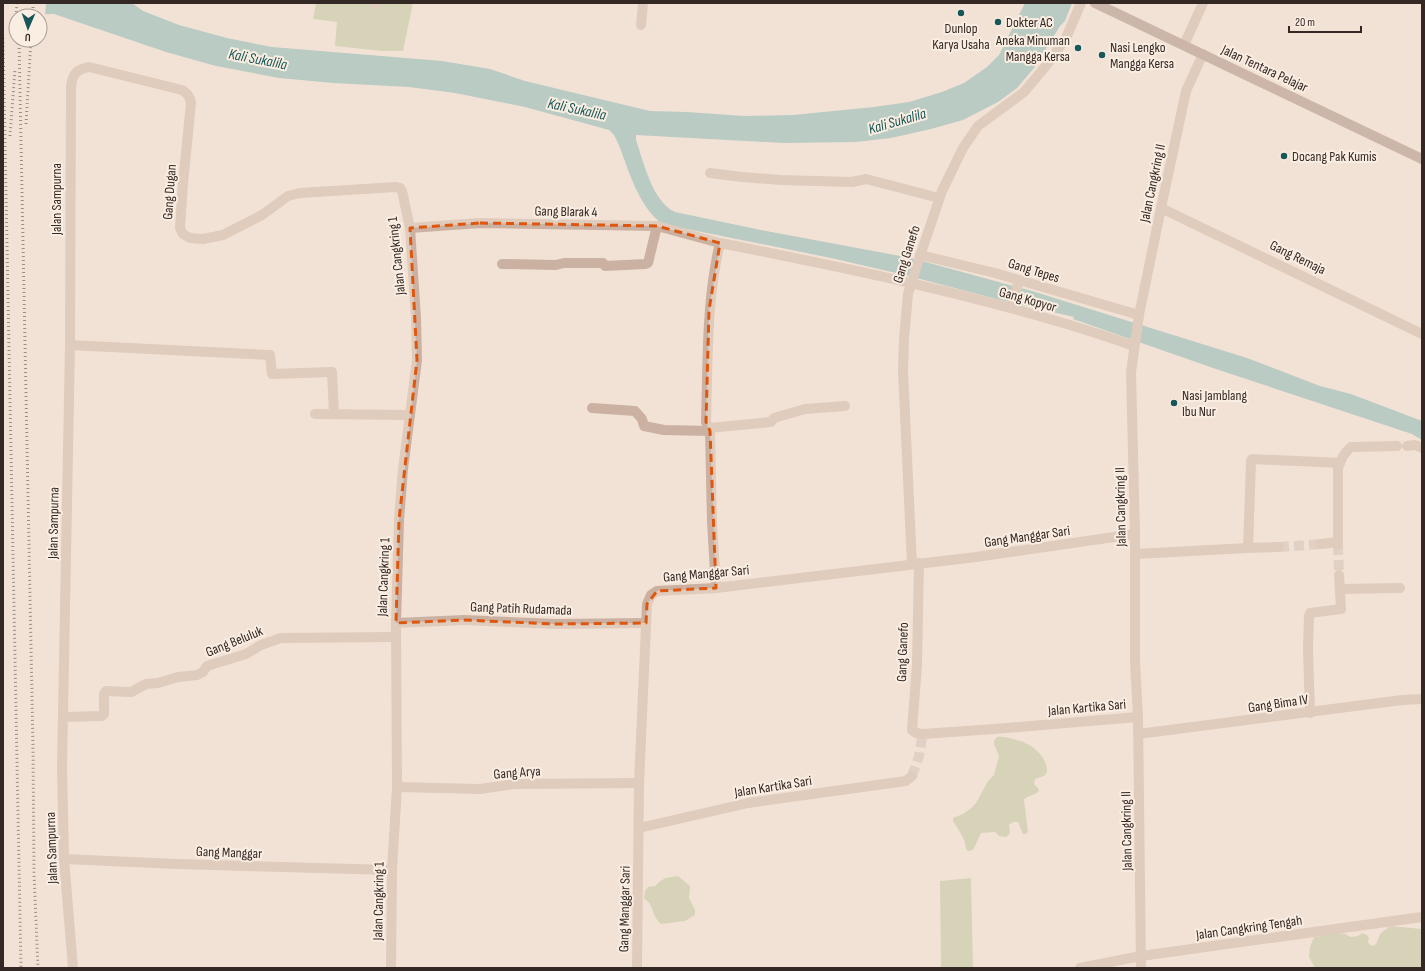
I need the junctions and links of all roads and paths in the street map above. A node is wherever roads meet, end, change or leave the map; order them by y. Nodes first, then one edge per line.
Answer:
1 (643, 3) edge
2 (1081, 3) edge
3 (1095, 3) edge
4 (1203, 3) edge
5 (641, 25) dead end
6 (1184, 45) junction
7 (1203, 54) junction
8 (72, 78) joint
9 (1422, 159) edge
10 (710, 173) dead end
11 (400, 188) joint
12 (939, 198) junction
13 (1161, 208) junction
14 (657, 226) junction
15 (410, 228) junction
16 (720, 242) junction
17 (919, 257) junction
18 (502, 264) dead end
19 (912, 280) junction
20 (1018, 283) junction
21 (1012, 307) junction
22 (1139, 318) junction
23 (1422, 334) edge
24 (1135, 344) junction
25 (70, 345) junction
26 (845, 406) dead end
27 (592, 408) dead end
28 (315, 414) dead end
29 (334, 414) junction
30 (410, 415) junction
31 (710, 429) junction
32 (1422, 448) edge
33 (1340, 463) junction
34 (1135, 534) junction
35 (1321, 544) tunnel mouth
36 (1279, 547) tunnel mouth
37 (1248, 548) junction
38 (1135, 554) junction
39 (916, 564) junction
40 (1339, 575) tunnel mouth
41 (716, 588) junction
42 (1400, 588) dead end
43 (1340, 589) junction
44 (396, 623) junction
45 (646, 623) junction
46 (396, 637) junction
47 (1422, 699) edge
48 (1310, 713) junction
49 (63, 717) junction
50 (1138, 717) junction
51 (1138, 734) junction
52 (923, 736) joint
53 (912, 776) dead end
54 (639, 783) junction
55 (397, 787) junction
56 (639, 828) junction
57 (64, 860) junction
58 (392, 870) junction
59 (1422, 917) edge
60 (1141, 956) junction
61 (72, 968) edge
62 (391, 968) edge
63 (637, 968) edge
64 (1080, 968) edge
65 (1141, 968) edge

1 - 5 street
2 - 12 street, Gang Ganefo
3 - 6 main road, Jalan Tentara Pelajar
4 - 6 street
6 - 7 main road, Jalan Tentara Pelajar
7 - 9 main road, Jalan Tentara Pelajar
7 - 13 street, Jalan Cangkring II
8 - 11 street, Gang Dugan
8 - 25 street, Jalan Sampurna
10 - 12 street
11 - 15 street, Jalan Cangkring 1
12 - 17 street, Gang Ganefo
13 - 22 street, Jalan Cangkring II
13 - 23 street, Gang Remaja
14 - 15 street, Gang Blarak 4
14 - 16 street, Gang Blarak 4
14 - 18 street
15 - 30 street, Jalan Cangkring 1
16 - 19 street, Gang Kopyor
16 - 31 street
17 - 19 street, Gang Ganefo
17 - 20 street, Gang Tepes
19 - 21 street, Gang Kopyor
19 - 39 street, Gang Ganefo
20 - 21 street
20 - 22 street, Gang Tepes
21 - 24 street, Gang Kopyor
22 - 24 street, Jalan Cangkring II
24 - 34 street, Jalan Cangkring II
25 - 29 street
25 - 49 street, Jalan Sampurna
26 - 31 street
27 - 31 street
28 - 29 street
29 - 30 street
30 - 44 street, Jalan Cangkring 1
31 - 41 street
32 - 33 street
33 - 35 street
33 - 37 street
34 - 38 street, Jalan Cangkring II
34 - 39 street, Gang Manggar Sari
36 - 37 street
37 - 38 street
38 - 50 street, Jalan Cangkring II
39 - 41 street, Gang Manggar Sari
39 - 52 street, Gang Ganefo
40 - 43 street
41 - 45 street, Gang Manggar Sari
42 - 43 street
43 - 48 street
44 - 45 street, Gang Patih Rudamada
44 - 46 street, Jalan Cangkring 1
45 - 54 street, Gang Manggar Sari
46 - 49 street, Gang Beluluk
46 - 55 street, Jalan Cangkring 1
47 - 48 street, Gang Bima IV
48 - 51 street, Gang Bima IV
49 - 57 street, Jalan Sampurna
50 - 51 street, Jalan Cangkring II
50 - 52 street, Jalan Kartika Sari
51 - 60 street, Jalan Cangkring II
53 - 56 street, Jalan Kartika Sari
54 - 55 street, Gang Arya
54 - 56 street, Gang Manggar Sari
55 - 58 street, Jalan Cangkring 1
56 - 63 street, Gang Manggar Sari
57 - 58 street, Gang Manggar
57 - 61 street, Jalan Sampurna
58 - 62 street, Jalan Cangkring 1
59 - 60 street, Jalan Cangkring Tengah
60 - 64 street, Jalan Cangkring Tengah
60 - 65 street, Jalan Cangkring II

